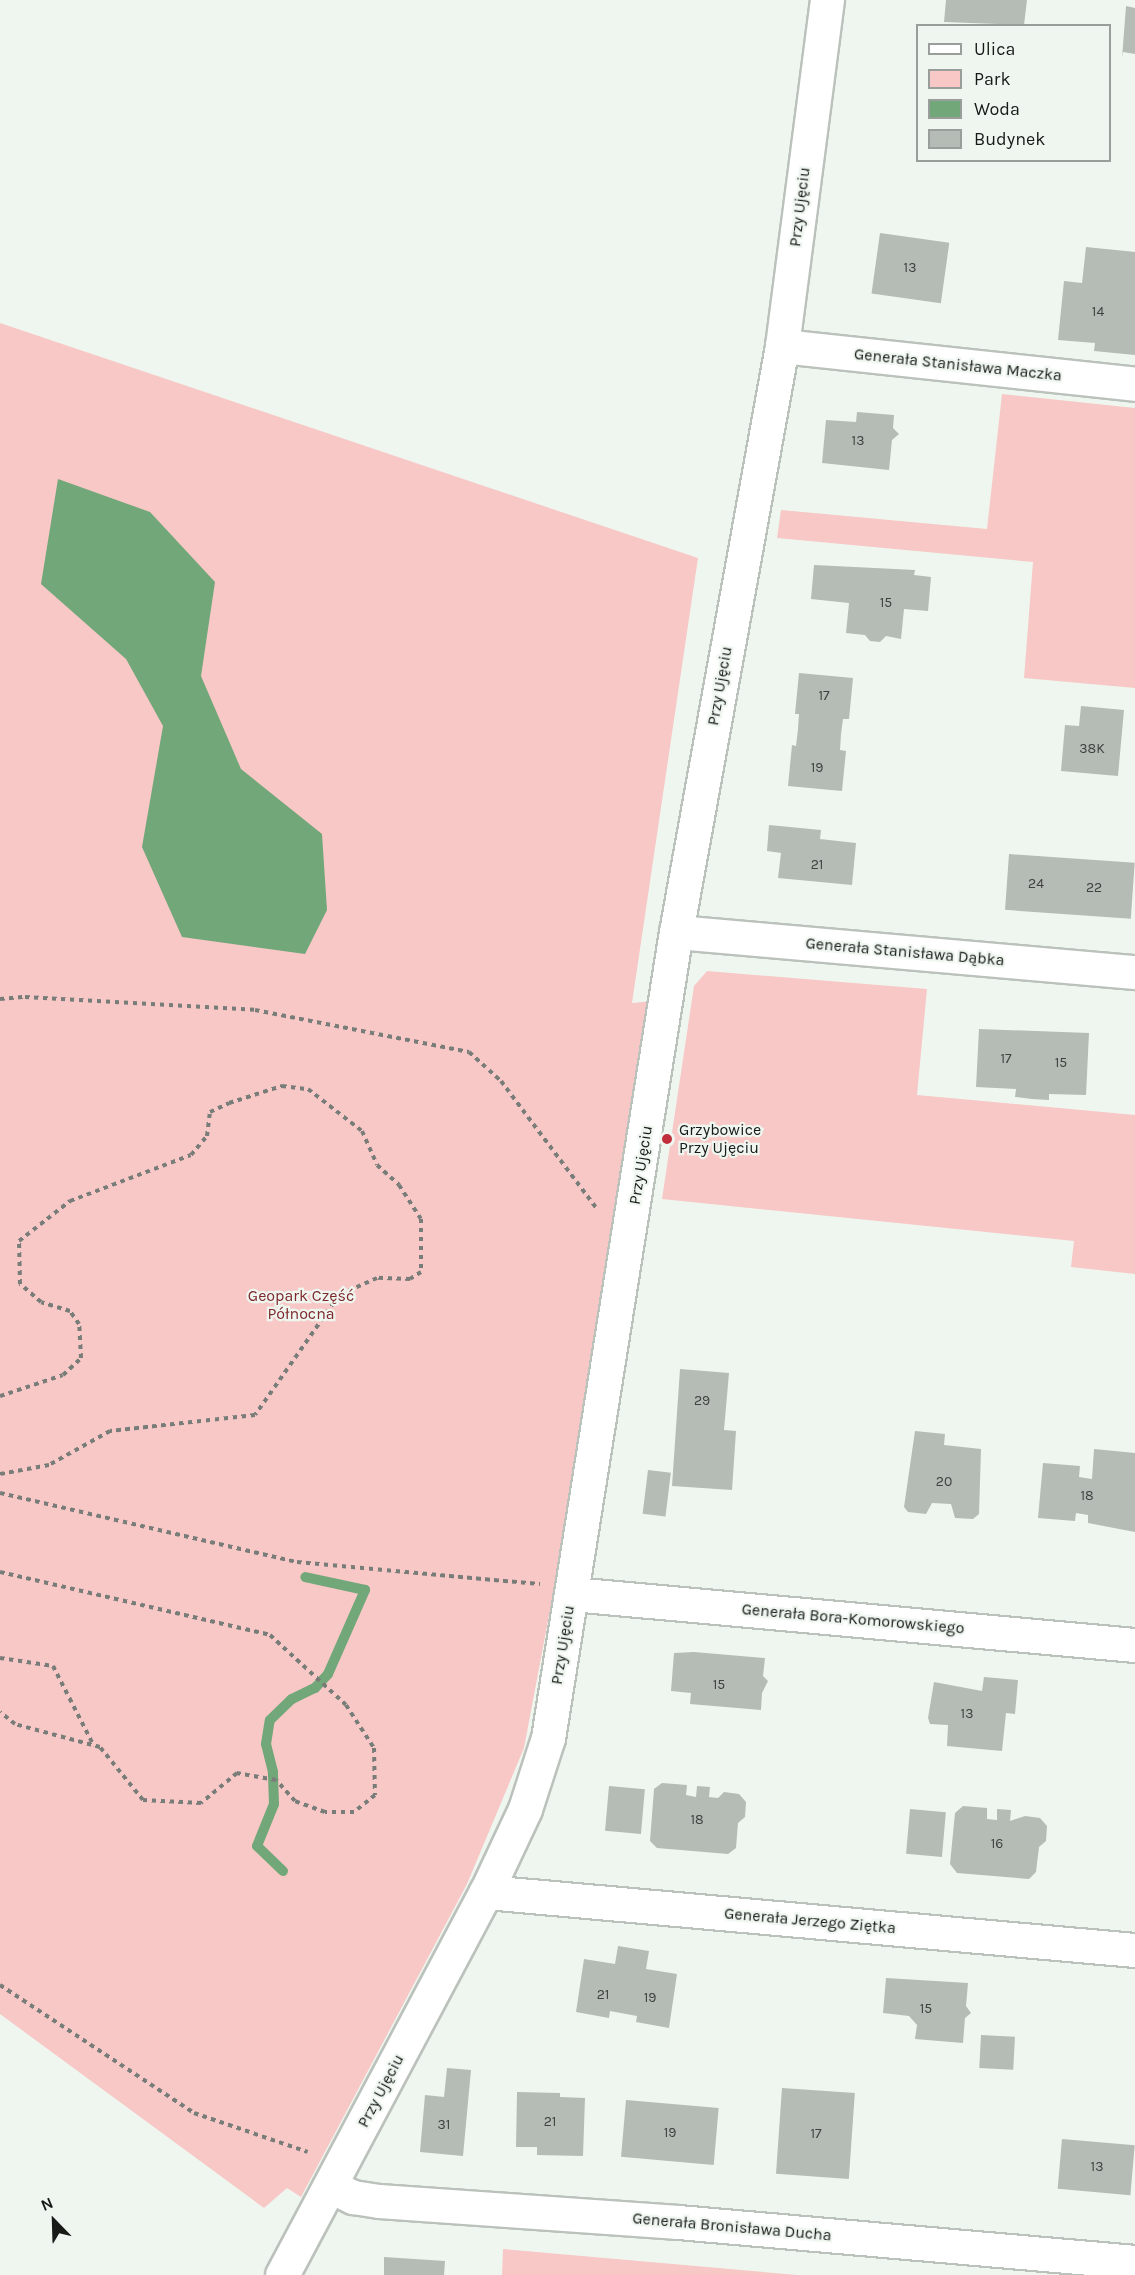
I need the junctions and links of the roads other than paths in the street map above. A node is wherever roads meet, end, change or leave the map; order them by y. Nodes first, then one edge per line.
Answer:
1 (827, 0) edge
2 (782, 346) junction
3 (1135, 384) edge
4 (676, 932) junction
5 (1135, 972) edge
6 (552, 1591) junction
7 (1135, 1645) edge
8 (486, 1892) junction
9 (1135, 1950) edge
10 (331, 2186) junction
11 (1135, 2262) edge
12 (282, 2275) edge

1 - 2 street, Przy Ujęciu
2 - 3 street, Generała Stanisława Maczka
2 - 4 street, Przy Ujęciu
4 - 5 street, Generała Stanisława Dąbka
4 - 6 street, Przy Ujęciu
6 - 7 street, Generała Bora-Komorowskiego
6 - 8 street, Przy Ujęciu
8 - 9 street, Generała Jerzego Ziętka
8 - 10 street, Przy Ujęciu
10 - 11 street, Generała Bronisława Ducha
10 - 12 street, Przy Ujęciu

